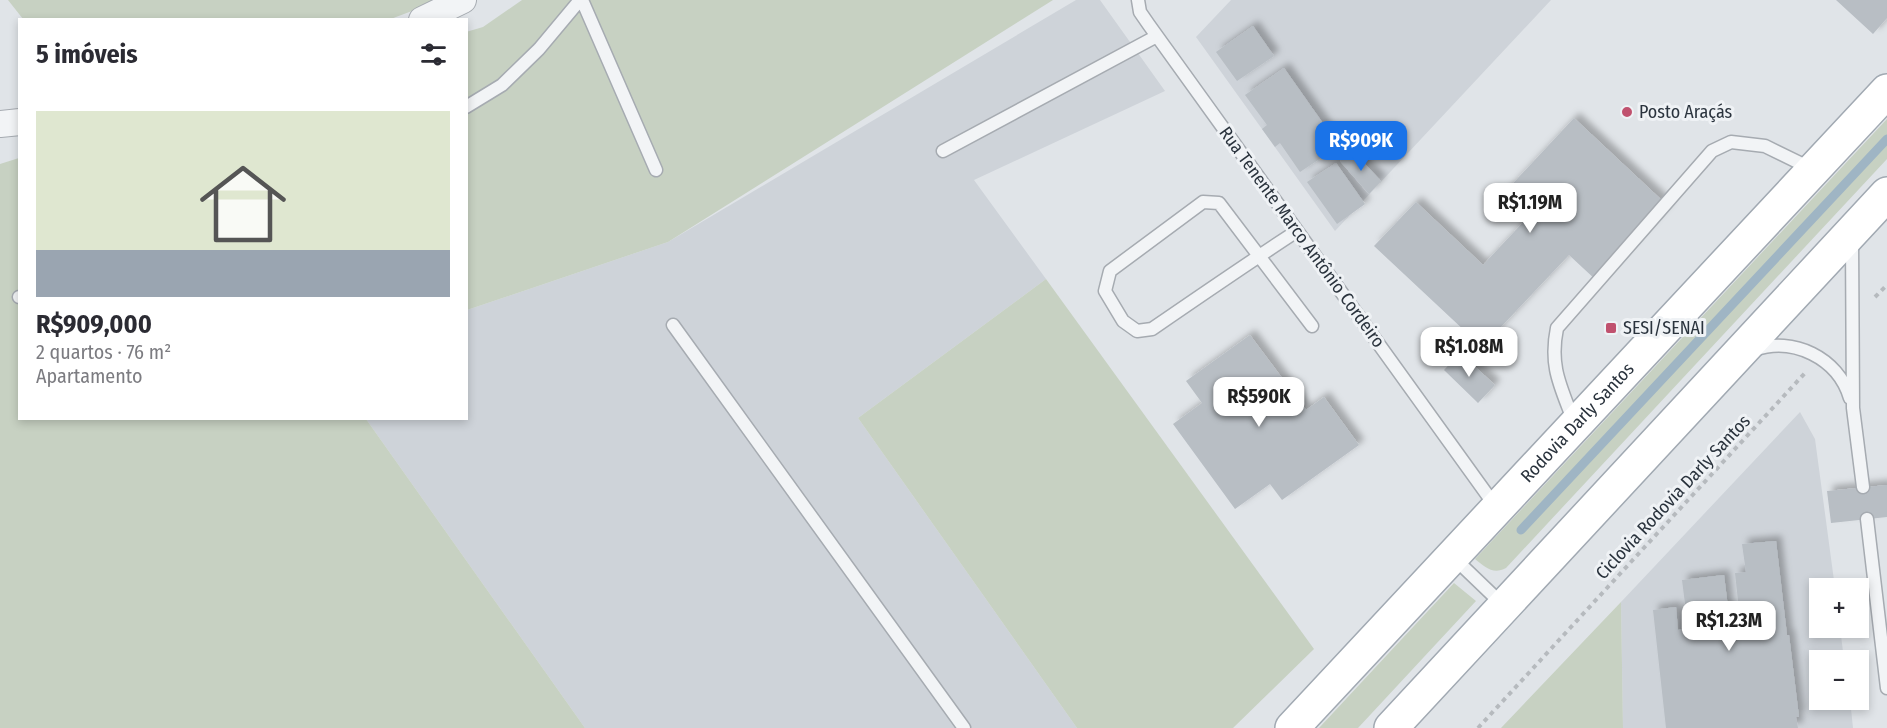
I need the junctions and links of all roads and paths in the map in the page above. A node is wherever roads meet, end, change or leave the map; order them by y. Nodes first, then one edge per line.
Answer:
1 (463, 0) edge
2 (581, 0) edge
3 (1138, 0) edge
4 (426, 18) edge
5 (1157, 36) junction
6 (1887, 91) edge
7 (468, 106) edge
8 (18, 122) edge
9 (0, 124) edge
10 (943, 151) dead end
11 (1813, 169) junction
12 (656, 170) dead end
13 (1887, 194) edge
14 (1298, 231) junction
15 (1851, 233) junction
16 (1260, 256) junction
17 (1887, 285) edge
18 (1852, 322) junction
19 (673, 325) dead end
20 (1312, 326) dead end
21 (1819, 358) junction
22 (1733, 360) junction
23 (1853, 408) junction
24 (1575, 424) junction
25 (1863, 487) dead end
26 (1497, 508) junction
27 (1867, 519) dead end
28 (1452, 556) junction
29 (1504, 605) junction
30 (1887, 688) edge
31 (964, 728) edge
32 (1292, 728) edge
33 (1391, 728) edge
34 (1478, 728) edge

1 - 4 street
2 - 7 lane
2 - 12 lane
3 - 5 lane, Rua Tenente Marco Antônio Cordeiro
5 - 10 lane
5 - 14 lane, Rua Tenente Marco Antônio Cordeiro
6 - 11 main road, Rodovia Darly Santos
8 - 9 street
11 - 24 main road, Rodovia Darly Santos
11 - 24 lane
13 - 15 main road
14 - 16 lane
14 - 26 lane, Rua Tenente Marco Antônio Cordeiro
15 - 18 lane
15 - 22 main road
16 - 16 lane
16 - 20 lane
17 - 18 path
18 - 23 lane
19 - 31 lane
21 - 22 lane
21 - 23 lane
21 - 34 path, Ciclovia Rodovia Darly Santos
22 - 29 main road
23 - 25 lane
24 - 26 main road, Rodovia Darly Santos
26 - 28 main road, Rodovia Darly Santos
27 - 30 lane
28 - 29 lane
28 - 32 main road, Rodovia Darly Santos
29 - 33 main road

